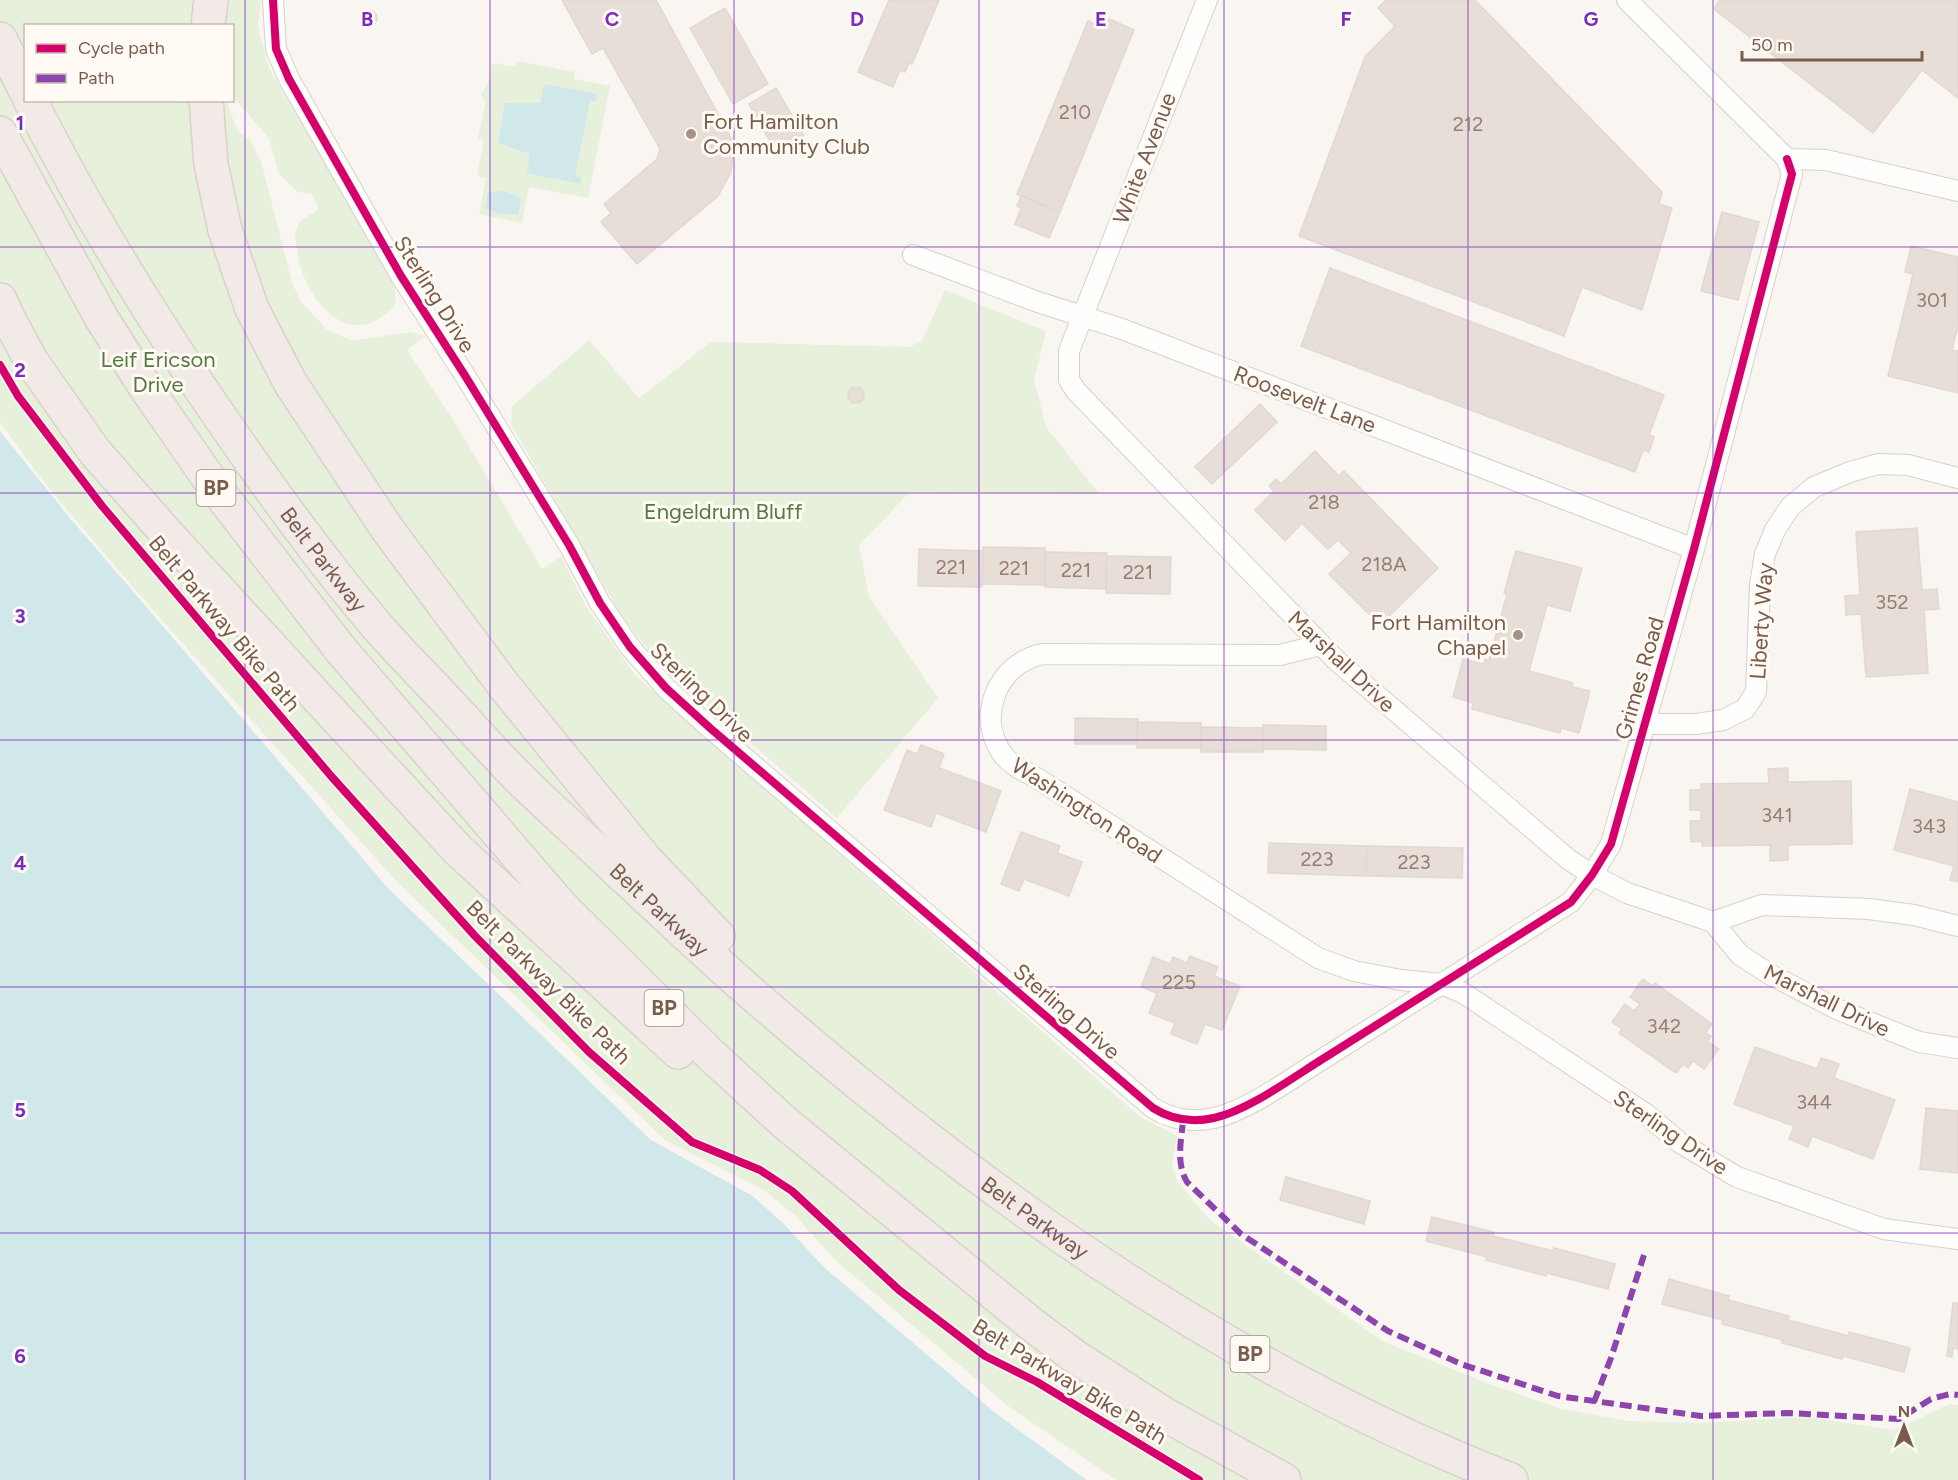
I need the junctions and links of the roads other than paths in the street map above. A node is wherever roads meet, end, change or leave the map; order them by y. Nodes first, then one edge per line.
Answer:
1 (211, 0) edge
2 (273, 0) edge
3 (1627, 0) edge
4 (1204, 1) edge
5 (208, 24) edge
6 (0, 39) edge
7 (24, 87) edge
8 (31, 102) edge
9 (206, 113) edge
10 (0, 133) edge
11 (1787, 159) junction
12 (0, 170) edge
13 (1958, 191) edge
14 (914, 255) dead end
15 (0, 300) edge
16 (1082, 316) junction
17 (102, 319) junction
18 (1958, 478) edge
19 (1694, 549) junction
20 (1320, 645) junction
21 (1645, 724) junction
22 (1592, 875) junction
23 (1713, 922) junction
24 (1958, 926) edge
25 (1441, 984) junction
26 (1958, 1048) edge
27 (1313, 1064) joint
28 (1006, 1197) junction
29 (1958, 1239) edge
30 (1030, 1323) junction
31 (1284, 1480) edge
32 (1511, 1480) edge

1 - 5 highway
2 - 27 street, Sterling Drive
3 - 11 street
4 - 16 street, White Avenue
6 - 7 highway
8 - 28 highway, Belt Parkway / BP
9 - 28 highway
10 - 17 highway, Belt Parkway / BP
11 - 13 street
11 - 19 street, Grimes Road
12 - 17 highway
14 - 16 street, Roosevelt Lane
15 - 30 highway
16 - 19 street, Roosevelt Lane
16 - 20 street, Marshall Drive
17 - 30 highway, Belt Parkway / BP
18 - 21 street, Liberty Way
19 - 21 street, Grimes Road
20 - 22 street, Marshall Drive
20 - 25 street, Washington Road
21 - 22 street, Grimes Road
22 - 23 street, Marshall Drive
22 - 25 street, Grimes Road
23 - 24 street
23 - 26 street, Marshall Drive
25 - 27 street, Grimes Road
25 - 29 street, Sterling Drive
28 - 32 highway, Belt Parkway / BP
30 - 31 highway, Belt Parkway / BP

